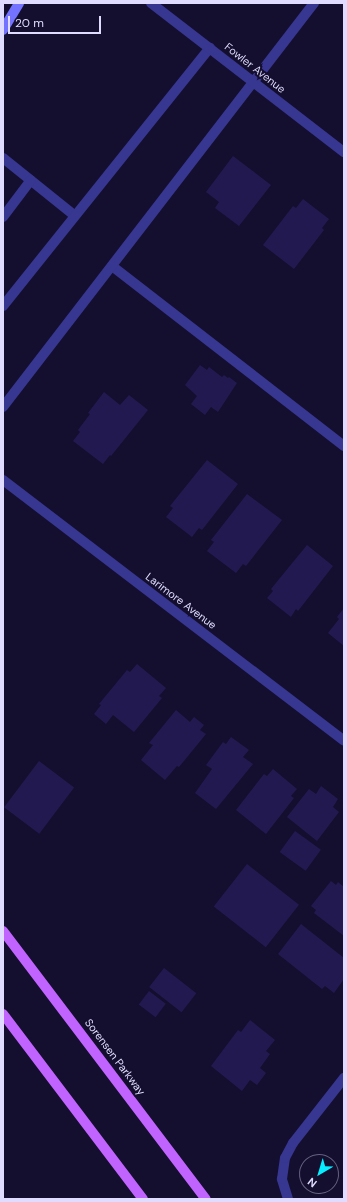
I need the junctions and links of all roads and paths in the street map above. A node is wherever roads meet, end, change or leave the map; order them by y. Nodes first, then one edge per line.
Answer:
1 (19, 3) edge
2 (151, 3) edge
3 (314, 3) edge
4 (3, 30) edge
5 (210, 48) junction
6 (253, 81) junction
7 (344, 152) edge
8 (3, 158) edge
9 (31, 180) junction
10 (74, 215) junction
11 (3, 217) edge
12 (112, 266) junction
13 (3, 306) edge
14 (3, 407) edge
15 (344, 446) edge
16 (3, 480) edge
17 (344, 741) edge
18 (3, 932) edge
19 (3, 1014) edge
20 (344, 1078) edge
21 (143, 1199) edge
22 (206, 1199) edge
23 (288, 1199) edge

1 - 4 main road
2 - 5 street, Fowler Avenue
3 - 6 street
5 - 6 street, Fowler Avenue
5 - 10 street
6 - 7 street, Fowler Avenue
6 - 12 street
8 - 9 street
9 - 10 street
9 - 11 street
10 - 13 street
12 - 14 street
12 - 15 street
16 - 17 street, Larimore Avenue
18 - 22 main road, Sorensen Parkway
19 - 21 main road
20 - 23 street

